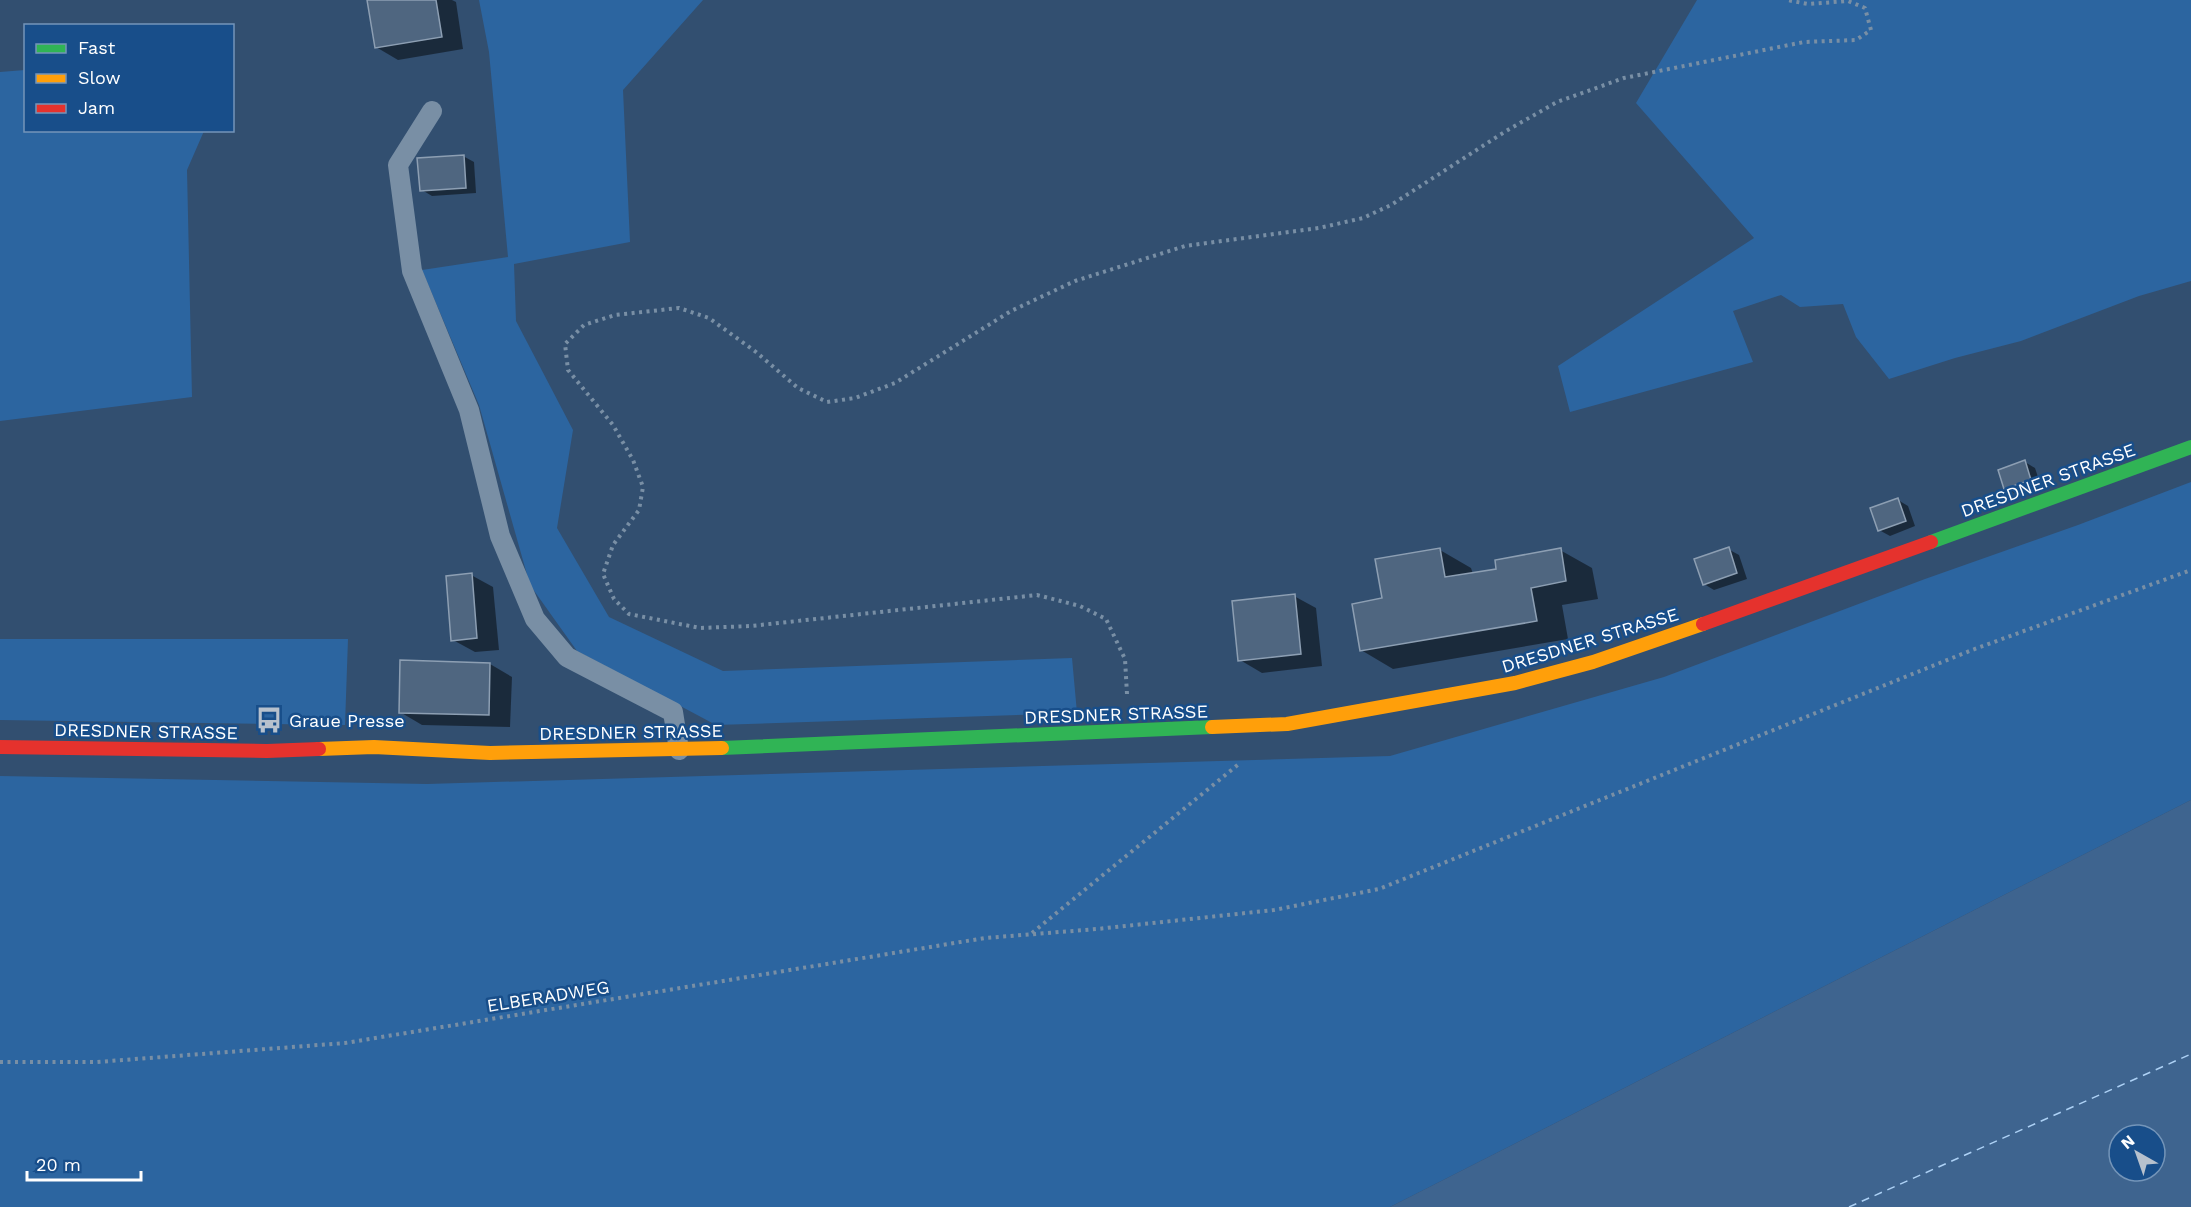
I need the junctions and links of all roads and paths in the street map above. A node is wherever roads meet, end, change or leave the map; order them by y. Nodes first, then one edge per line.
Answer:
1 (1787, 0) edge
2 (432, 111) dead end
3 (2191, 447) edge
4 (2191, 570) edge
5 (1130, 731) junction
6 (0, 747) edge
7 (679, 750) junction
8 (1241, 762) dead end
9 (1032, 933) junction
10 (0, 1062) edge

1 - 5 path
2 - 7 lane
3 - 5 main road, DRESDNER STRASSE
4 - 9 path, ELBERADWEG
5 - 7 main road, DRESDNER STRASSE
6 - 7 main road, DRESDNER STRASSE
8 - 9 path
9 - 10 path, ELBERADWEG

